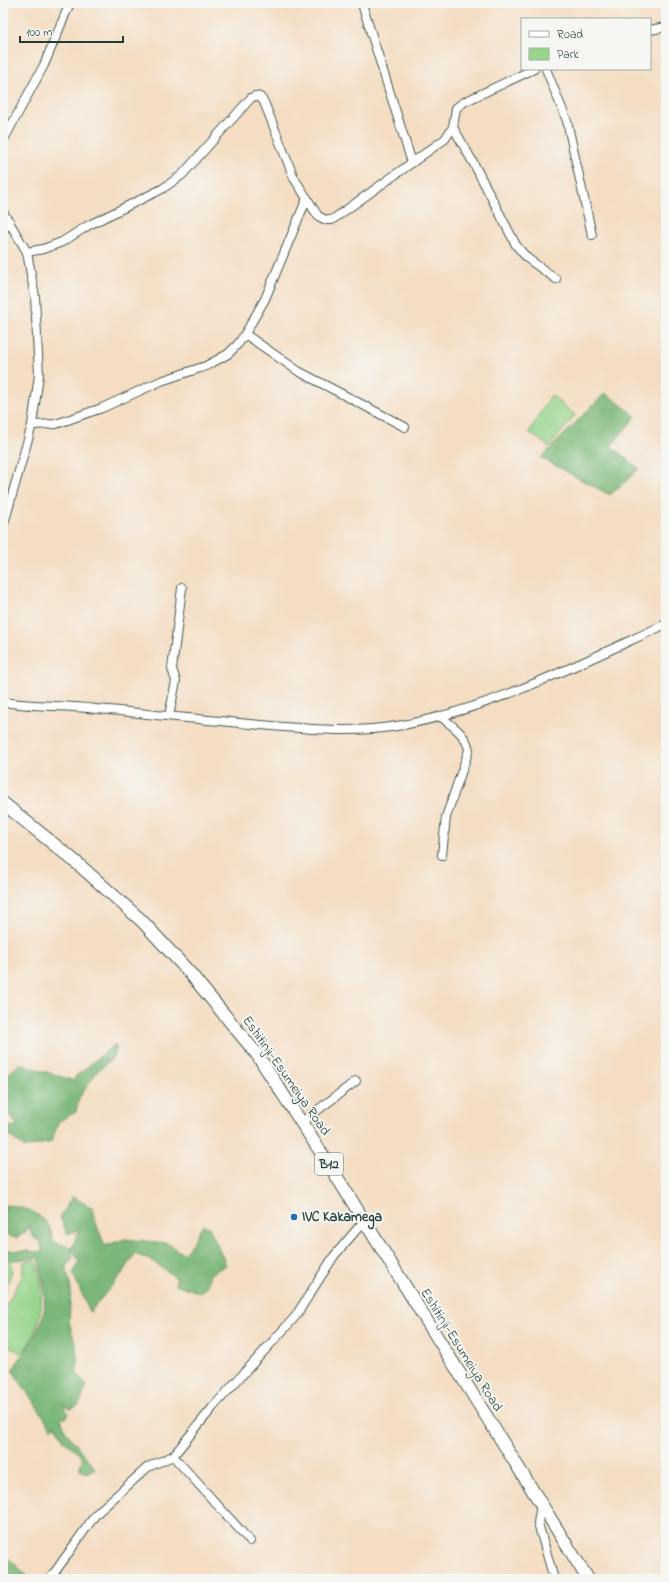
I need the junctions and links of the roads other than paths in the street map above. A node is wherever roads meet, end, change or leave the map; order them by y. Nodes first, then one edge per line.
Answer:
1 (70, 3) edge
2 (363, 7) dead end
3 (666, 27) edge
4 (651, 30) edge
5 (532, 70) edge
6 (546, 70) edge
7 (453, 127) junction
8 (3, 141) edge
9 (412, 163) junction
10 (308, 198) junction
11 (3, 212) edge
12 (9, 221) junction
13 (3, 231) edge
14 (592, 236) dead end
15 (26, 252) junction
16 (556, 279) dead end
17 (245, 334) junction
18 (32, 425) junction
19 (405, 427) dead end
20 (3, 527) edge
21 (182, 588) dead end
22 (666, 624) edge
23 (3, 702) edge
24 (169, 716) junction
25 (440, 716) junction
26 (3, 802) edge
27 (442, 855) dead end
28 (356, 1081) dead end
29 (302, 1122) junction
30 (364, 1221) junction
31 (173, 1456) junction
32 (541, 1504) junction
33 (250, 1541) dead end
34 (50, 1579) edge
35 (554, 1579) edge
36 (588, 1579) edge

1 - 8 street
2 - 9 street
3 - 4 street
5 - 7 street
6 - 14 street
7 - 9 street
7 - 16 street
9 - 10 street
10 - 15 street
10 - 17 street
11 - 12 street
12 - 13 street
12 - 15 street
15 - 18 street
17 - 18 street
17 - 19 street
18 - 20 street
21 - 24 street
22 - 25 street
23 - 24 street
24 - 25 street
25 - 27 street
26 - 29 highway, Eshitinji-Esumeiya Road / B12
28 - 29 street
29 - 30 highway, Eshitinji-Esumeiya Road / B12
30 - 31 street
30 - 32 highway, Eshitinji-Esumeiya Road / B12
31 - 33 street
31 - 34 street
32 - 35 street
32 - 36 highway, Eshitinji-Esumeiya Road / B12

